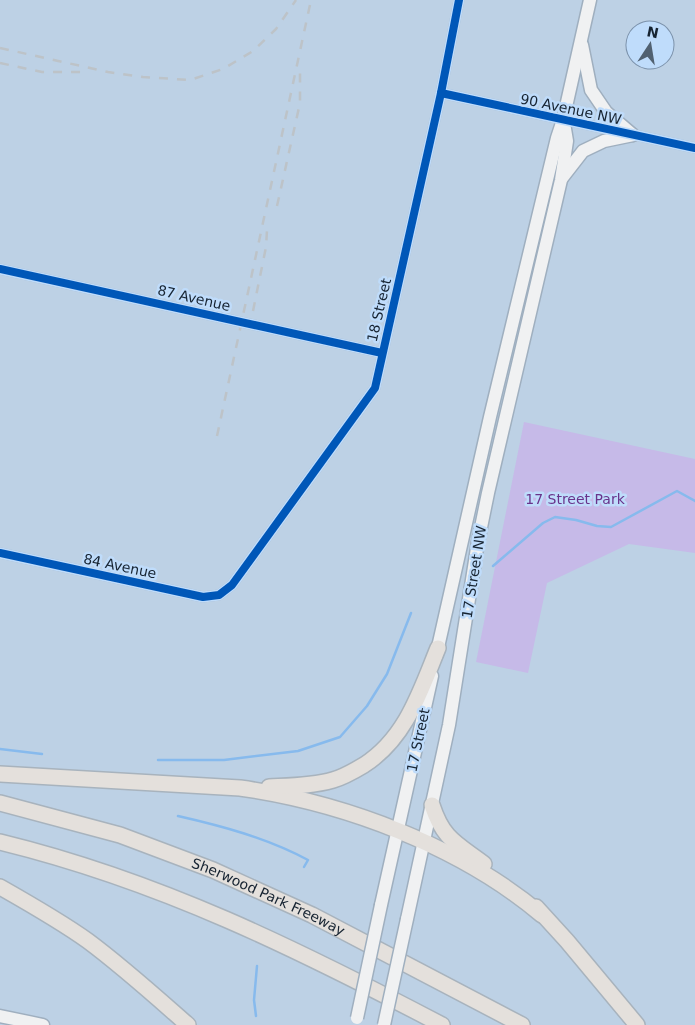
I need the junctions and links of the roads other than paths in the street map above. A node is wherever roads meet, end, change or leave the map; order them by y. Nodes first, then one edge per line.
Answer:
1 (459, 0) edge
2 (590, 0) edge
3 (581, 41) junction
4 (441, 93) junction
5 (563, 120) junction
6 (633, 135) junction
7 (695, 148) edge
8 (561, 180) junction
9 (0, 269) edge
10 (382, 353) junction
11 (0, 553) edge
12 (232, 585) joint
13 (438, 648) junction
14 (0, 774) edge
15 (240, 788) junction
16 (0, 803) edge
17 (432, 805) junction
18 (398, 832) junction
19 (0, 842) edge
20 (423, 842) junction
21 (0, 887) edge
22 (542, 915) junction
23 (0, 1016) edge
24 (356, 1021) edge
25 (43, 1025) edge
26 (188, 1025) edge
27 (384, 1025) edge
28 (442, 1025) edge
29 (522, 1025) edge
30 (637, 1025) edge

1 - 4 street, 18 Street
2 - 3 main road, 17 Street NW
3 - 5 main road, 17 Street NW
3 - 6 main road
4 - 5 street, 90 Avenue NW
4 - 10 street, 18 Street
5 - 6 street, 90 Avenue NW
5 - 8 main road, 17 Street NW
5 - 13 main road, 17 Street NW
6 - 7 street, 90 Avenue NW
6 - 8 main road
8 - 17 main road, 17 Street NW
9 - 10 street, 87 Avenue
10 - 12 street, 18 Street
11 - 12 street, 84 Avenue
13 - 15 highway
13 - 18 main road, 17 Street
14 - 15 highway
15 - 18 highway
16 - 29 highway, Sherwood Park Freeway
17 - 20 main road, 17 Street NW
17 - 22 highway
18 - 20 highway
18 - 24 main road, bridge
19 - 28 highway
20 - 22 highway
20 - 27 main road, 17 Street NW, bridge
21 - 26 highway
22 - 30 highway
23 - 25 main road

